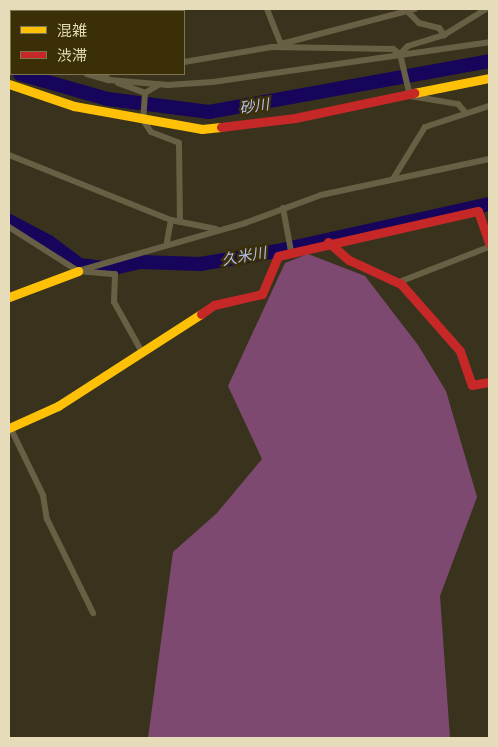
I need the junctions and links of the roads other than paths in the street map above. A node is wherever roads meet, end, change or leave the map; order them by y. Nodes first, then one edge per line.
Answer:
1 (267, 9) edge
2 (414, 9) edge
3 (486, 9) edge
4 (405, 10) edge
5 (444, 35) junction
6 (489, 42) edge
7 (281, 46) junction
8 (400, 54) junction
9 (185, 62) edge
10 (91, 75) edge
11 (105, 75) edge
12 (489, 78) edge
13 (109, 80) junction
14 (9, 84) edge
15 (160, 84) junction
16 (145, 93) junction
17 (410, 96) junction
18 (489, 106) edge
19 (465, 112) junction
20 (142, 120) junction
21 (9, 155) edge
22 (489, 159) edge
23 (393, 179) junction
24 (283, 208) junction
25 (171, 220) junction
26 (180, 222) junction
27 (9, 227) edge
28 (220, 230) junction
29 (167, 242) junction
30 (328, 242) junction
31 (489, 245) edge
32 (291, 250) junction
33 (82, 270) junction
34 (399, 282) junction
35 (9, 297) edge
36 (142, 352) junction
37 (489, 382) edge
38 (10, 427) edge
39 (93, 613) dead end

1 - 7 street
2 - 4 street
3 - 5 street
4 - 5 street
4 - 7 street
5 - 8 street
6 - 8 street
7 - 8 street
7 - 9 street
8 - 15 street
8 - 17 street
10 - 13 street
11 - 13 street
12 - 17 street
13 - 15 street
13 - 16 street
14 - 20 street
15 - 16 street
16 - 20 street
17 - 19 street
17 - 20 street
18 - 19 street
19 - 23 street
20 - 26 street
21 - 25 street
22 - 23 street
23 - 24 street
24 - 28 street
24 - 32 street
25 - 26 street
25 - 29 street
26 - 28 street
27 - 33 street
28 - 29 street
29 - 33 street
30 - 31 street
30 - 32 street
30 - 34 street
31 - 34 street
32 - 36 street
33 - 35 street
33 - 36 street
34 - 37 street
36 - 38 street
38 - 39 street

